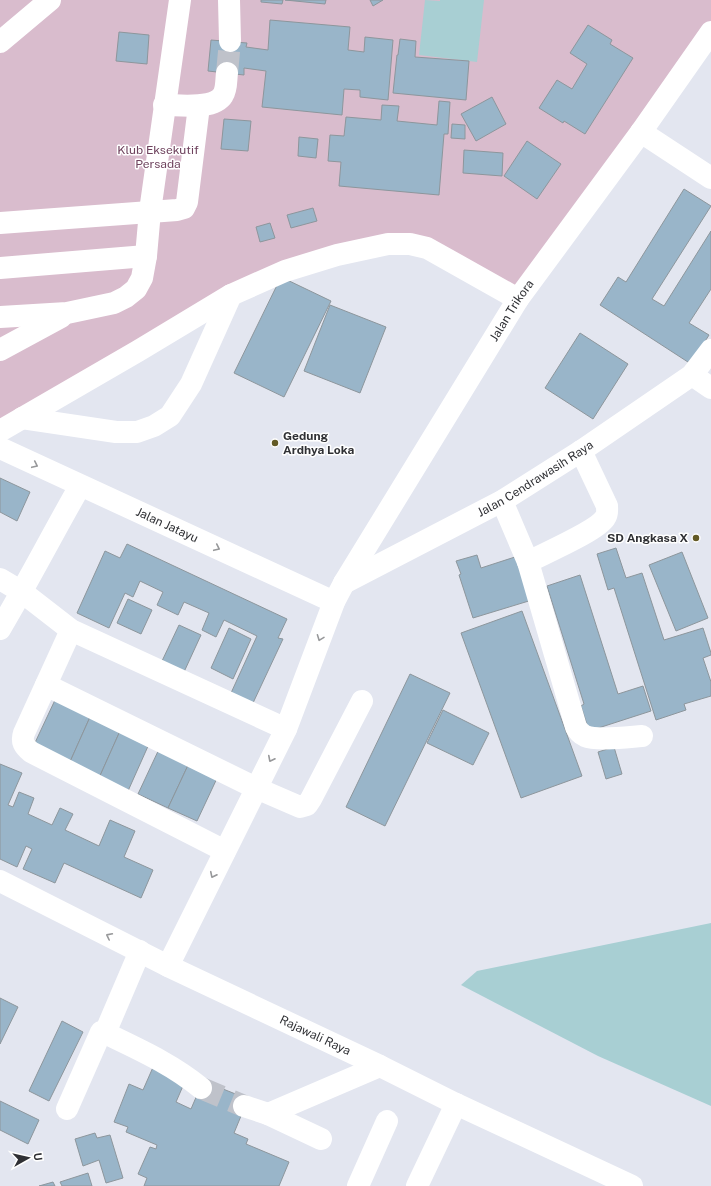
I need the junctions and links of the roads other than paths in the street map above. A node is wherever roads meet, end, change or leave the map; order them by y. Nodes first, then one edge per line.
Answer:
1 (50, 0) edge
2 (180, 0) edge
3 (230, 0) edge
4 (711, 32) edge
5 (0, 42) edge
6 (230, 42) tunnel mouth
7 (227, 73) tunnel mouth
8 (164, 105) junction
9 (199, 106) junction
10 (641, 132) junction
11 (711, 178) edge
12 (150, 211) junction
13 (0, 223) edge
14 (146, 256) junction
15 (0, 268) edge
16 (231, 295) junction
17 (518, 299) junction
18 (67, 313) junction
19 (0, 317) edge
20 (0, 350) edge
21 (711, 350) edge
22 (692, 375) junction
23 (711, 388) edge
24 (22, 418) junction
25 (0, 431) edge
26 (0, 448) edge
27 (581, 451) junction
28 (80, 486) junction
29 (502, 500) junction
30 (528, 562) junction
31 (0, 580) edge
32 (22, 592) junction
33 (339, 592) junction
34 (0, 629) edge
35 (71, 630) junction
36 (46, 685) junction
37 (362, 701) dead end
38 (286, 729) junction
39 (642, 736) dead end
40 (256, 788) junction
41 (225, 851) junction
42 (0, 881) edge
43 (140, 951) junction
44 (168, 966) junction
45 (105, 1033) junction
46 (380, 1066) junction
47 (201, 1088) tunnel mouth
48 (456, 1104) junction
49 (244, 1106) tunnel mouth
50 (67, 1109) dead end
51 (268, 1114) junction
52 (388, 1121) dead end
53 (321, 1139) dead end
54 (358, 1186) edge
55 (417, 1186) edge
56 (632, 1186) edge

1 - 5 street
2 - 8 street
3 - 6 street
4 - 10 street, Jalan Trikora
7 - 9 street
8 - 9 street
8 - 12 street
9 - 12 street
10 - 11 street
10 - 17 street, Jalan Trikora
12 - 13 street
12 - 14 street
14 - 15 street
14 - 18 street
16 - 17 street
16 - 24 street
16 - 24 street
17 - 33 street, Jalan Trikora
18 - 19 street
18 - 20 street
21 - 22 street, Jalan Cendrawasih Raya
22 - 23 street
22 - 27 street, Jalan Cendrawasih Raya
24 - 25 street
26 -> 28 street, Jalan Jatayu
27 - 29 street, Jalan Cendrawasih Raya
27 - 30 street
28 - 32 street
28 -> 33 street, Jalan Jatayu
29 - 30 street
29 - 33 street, Jalan Cendrawasih Raya
30 - 39 street
31 - 32 street
32 - 34 street
32 - 35 street
33 -> 38 street, Jalan Trikora
35 - 36 street
35 - 38 street
36 - 40 street
36 - 41 street
37 - 40 street
38 -> 40 street, Jalan Trikora
40 - 41 street, Jalan Trikora
41 -> 44 street, Jalan Trikora
43 -> 42 street, Rajawali Raya
43 - 44 street, Rajawali Raya
43 - 45 street
44 - 46 street, Rajawali Raya
45 - 47 street
45 - 50 street
46 - 48 street, Rajawali Raya
46 - 51 street
48 - 55 street
48 - 56 street, Rajawali Raya
49 - 51 street
51 - 53 street
52 - 54 street

